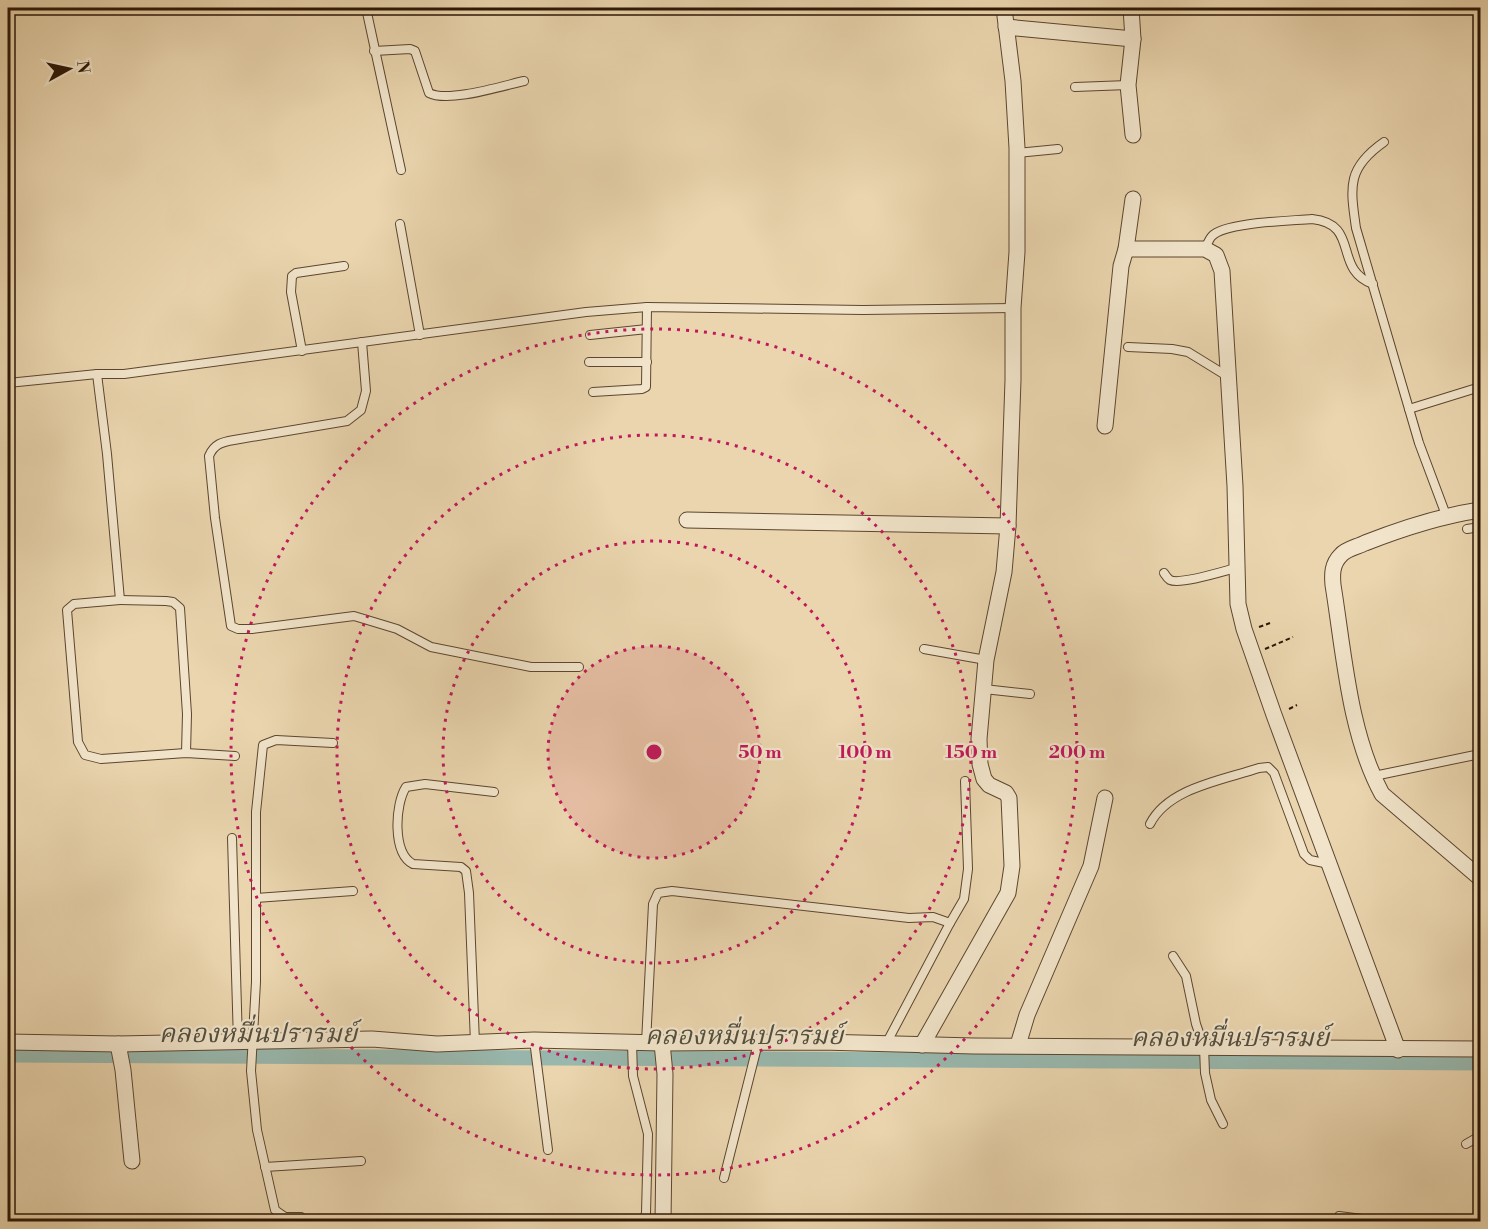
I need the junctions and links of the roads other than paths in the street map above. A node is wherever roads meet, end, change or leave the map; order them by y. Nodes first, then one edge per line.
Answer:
1 (366, 8) edge
2 (1004, 8) edge
3 (1131, 8) edge
4 (1006, 27) junction
5 (1133, 39) junction
6 (374, 51) junction
7 (524, 81) dead end
8 (1128, 85) junction
9 (1075, 87) dead end
10 (1133, 135) dead end
11 (1384, 142) dead end
12 (1058, 149) dead end
13 (1017, 153) junction
14 (401, 170) dead end
15 (1133, 199) dead end
16 (400, 224) dead end
17 (1126, 249) junction
18 (1205, 249) junction
19 (344, 266) dead end
20 (1372, 284) junction
21 (647, 308) junction
22 (1013, 308) junction
23 (647, 329) junction
24 (420, 335) junction
25 (590, 335) dead end
26 (362, 342) junction
27 (1128, 347) dead end
28 (302, 351) junction
29 (589, 362) dead end
30 (647, 362) junction
31 (96, 374) junction
32 (1227, 376) junction
33 (8, 383) edge
34 (1480, 387) edge
35 (593, 392) dead end
36 (1410, 410) junction
37 (1105, 426) dead end
38 (1480, 510) edge
39 (1446, 515) junction
40 (687, 520) dead end
41 (1008, 526) junction
42 (1480, 527) edge
43 (1467, 529) dead end
44 (1236, 568) junction
45 (1164, 573) dead end
46 (120, 600) junction
47 (924, 649) dead end
48 (986, 660) junction
49 (579, 666) dead end
50 (984, 689) junction
51 (1030, 694) dead end
52 (333, 743) dead end
53 (186, 753) junction
54 (1480, 754) edge
55 (235, 756) dead end
56 (1372, 777) junction
57 (965, 781) dead end
58 (494, 792) dead end
59 (1106, 798) dead end
60 (1150, 824) dead end
61 (232, 838) dead end
62 (1329, 864) junction
63 (1480, 878) edge
64 (353, 891) dead end
65 (256, 898) junction
66 (950, 923) junction
67 (1173, 956) dead end
68 (534, 1040) junction
69 (8, 1042) edge
70 (238, 1042) junction
71 (254, 1042) junction
72 (639, 1042) junction
73 (476, 1043) junction
74 (662, 1043) junction
75 (758, 1043) junction
76 (118, 1044) junction
77 (886, 1044) junction
78 (922, 1045) junction
79 (1018, 1045) junction
80 (1204, 1047) junction
81 (1480, 1049) edge
82 (1398, 1050) junction
83 (1223, 1124) dead end
84 (1480, 1136) edge
85 (1466, 1144) dead end
86 (548, 1150) dead end
87 (132, 1161) dead end
88 (361, 1161) dead end
89 (265, 1167) junction
90 (724, 1178) dead end
91 (1339, 1216) dead end
92 (301, 1217) dead end
93 (643, 1221) edge
94 (663, 1221) edge
95 (1385, 1221) edge

1 - 6 lane
2 - 4 street
3 - 5 street
4 - 5 street
4 - 13 street
5 - 8 street
6 - 7 lane
6 - 14 lane
8 - 9 lane
8 - 10 street
11 - 20 lane
12 - 13 lane
13 - 22 street
15 - 17 street
16 - 24 lane
17 - 18 street
17 - 37 street
18 - 20 lane
18 - 32 street
19 - 28 lane
20 - 36 lane
21 - 22 lane
21 - 23 lane
21 - 24 lane
22 - 41 street
23 - 25 lane
23 - 30 lane
24 - 26 lane
26 - 28 lane
26 - 49 lane
27 - 32 lane
28 - 31 lane
29 - 30 lane
30 - 35 lane
31 - 33 lane
31 - 46 lane
32 - 44 street
34 - 36 lane
36 - 39 lane
38 - 39 street
39 - 56 street
40 - 41 street
41 - 48 street
42 - 43 lane
44 - 45 lane
44 - 62 street
46 - 53 lane
46 - 53 lane
47 - 48 lane
48 - 50 street
50 - 51 lane
50 - 78 street
52 - 65 lane
53 - 55 lane
54 - 56 lane
56 - 63 street
57 - 66 lane
58 - 73 lane
59 - 79 street
60 - 62 lane
61 - 70 lane
62 - 82 street
64 - 65 lane
65 - 71 lane
66 - 72 lane
66 - 77 lane
67 - 80 lane
68 - 72 street
68 - 73 street
68 - 86 lane
69 - 76 street
70 - 71 street
70 - 76 street
71 - 73 street
71 - 89 lane
72 - 74 street
72 - 93 lane
74 - 75 street
74 - 94 street
75 - 77 street
75 - 90 lane
76 - 87 street
77 - 78 street
78 - 79 street
79 - 80 street
80 - 82 street
80 - 83 lane
81 - 82 street
84 - 85 lane
88 - 89 lane
89 - 92 lane
91 - 95 lane

